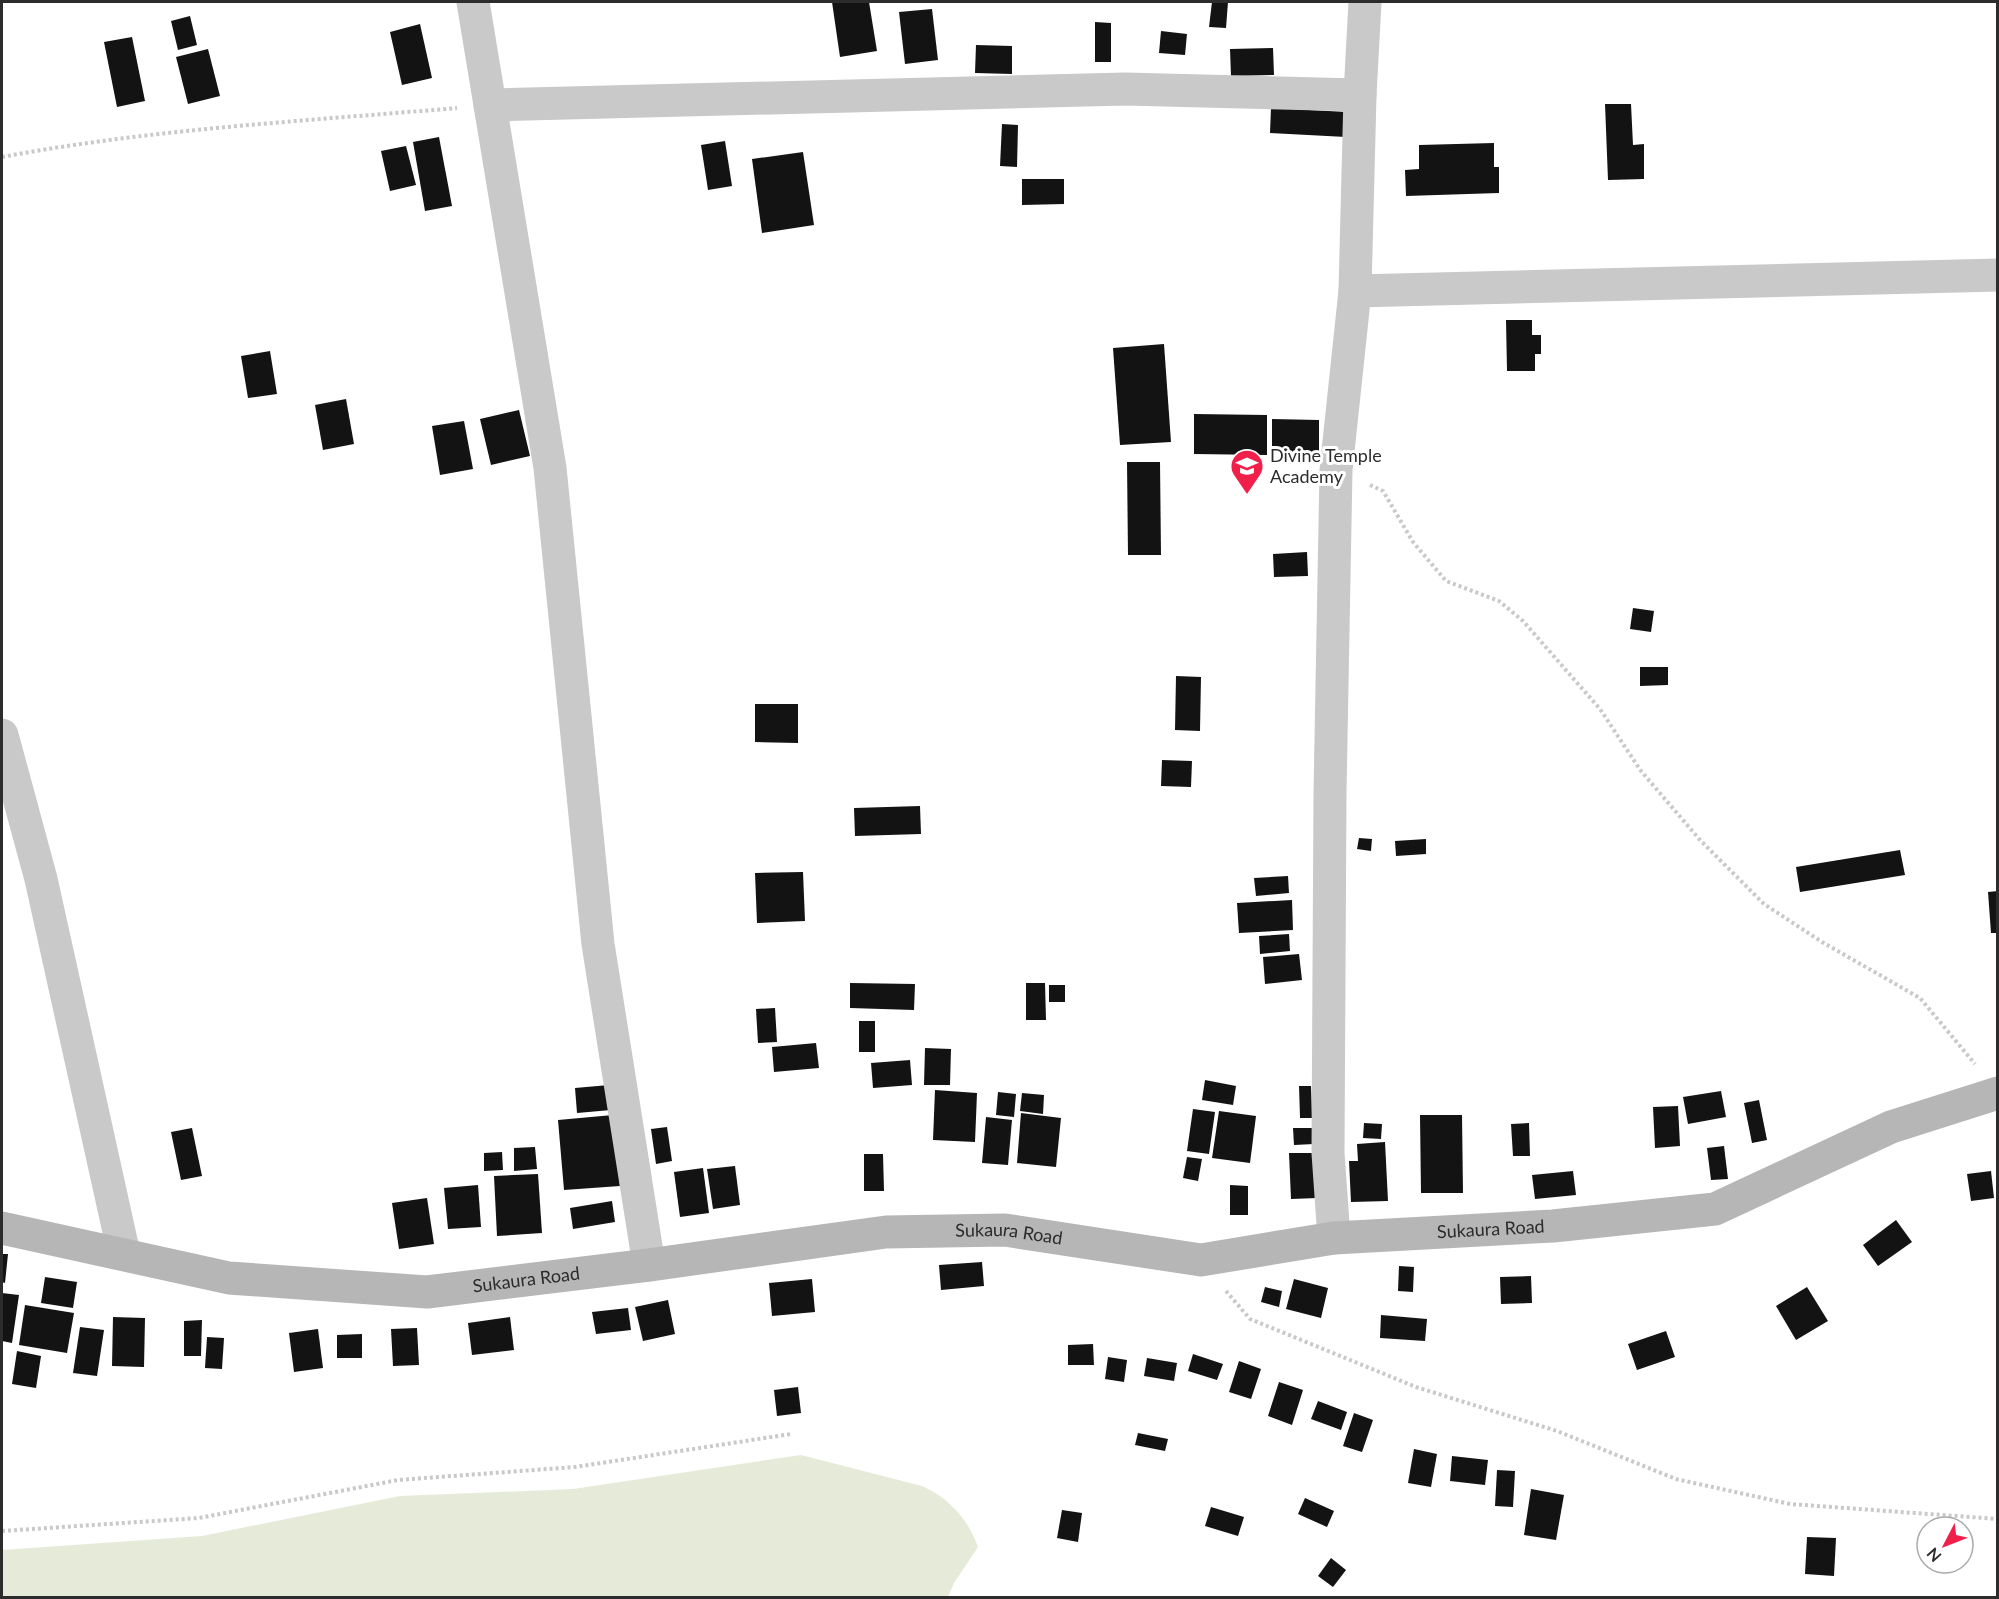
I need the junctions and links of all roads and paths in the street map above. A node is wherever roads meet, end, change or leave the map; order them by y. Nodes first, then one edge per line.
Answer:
1 (473, 2) edge
2 (1365, 2) edge
3 (1360, 95) junction
4 (490, 105) junction
5 (2, 157) edge
6 (1998, 275) edge
7 (1356, 291) junction
8 (1336, 470) junction
9 (2, 735) edge
10 (1976, 1065) dead end
11 (1998, 1093) edge
12 (2, 1228) edge
13 (1334, 1238) junction
14 (124, 1254) junction
15 (1201, 1260) junction
16 (649, 1265) junction
17 (790, 1434) dead end
18 (1998, 1519) edge
19 (2, 1531) edge

1 - 4 street
2 - 3 street
3 - 4 street
3 - 7 street
4 - 5 path
4 - 16 street
6 - 7 street
7 - 8 street
8 - 10 path
8 - 13 street
9 - 14 street
11 - 13 street, Sukaura Road
12 - 14 street, Sukaura Road
13 - 15 street, Sukaura Road
14 - 16 street, Sukaura Road
15 - 16 street, Sukaura Road
15 - 18 path
17 - 19 path

